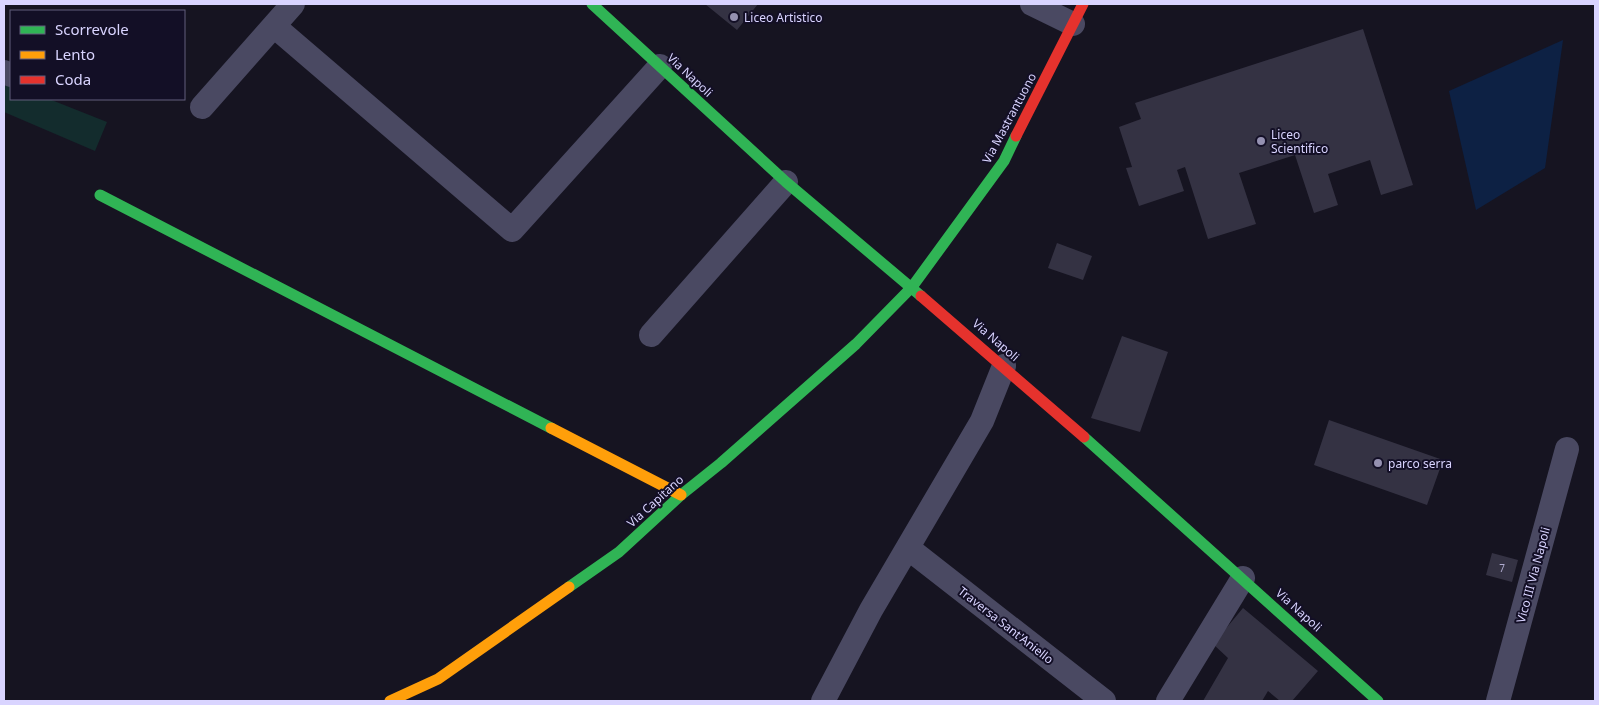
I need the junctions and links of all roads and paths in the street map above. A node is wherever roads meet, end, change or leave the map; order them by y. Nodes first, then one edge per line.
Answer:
1 (293, 4) edge
2 (592, 4) edge
3 (1032, 4) edge
4 (1078, 14) edge
5 (274, 26) junction
6 (660, 66) junction
7 (202, 107) dead end
8 (786, 182) junction
9 (100, 195) dead end
10 (912, 287) junction
11 (651, 335) dead end
12 (1004, 366) junction
13 (1567, 449) dead end
14 (681, 495) junction
15 (908, 548) junction
16 (1243, 578) junction
17 (390, 701) edge
18 (822, 701) edge
19 (1104, 701) edge
20 (1168, 701) edge
21 (1378, 701) edge
22 (1498, 701) edge

1 - 5 street
2 - 6 street, Via Napoli
3 - 4 street
4 - 10 street, Via Mastrantuono
5 - 6 street
5 - 7 street
6 - 8 street, Via Napoli
8 - 10 street, Via Napoli
8 - 11 street
9 - 14 street
10 - 12 street, Via Napoli
10 - 14 street, Via Capitano
12 - 15 street
12 - 16 street, Via Napoli
13 - 22 street, Vico III Via Napoli
14 - 17 street, Via Capitano
15 - 18 street
15 - 19 street, Traversa Sant'Aniello
16 - 20 street
16 - 21 street, Via Napoli

